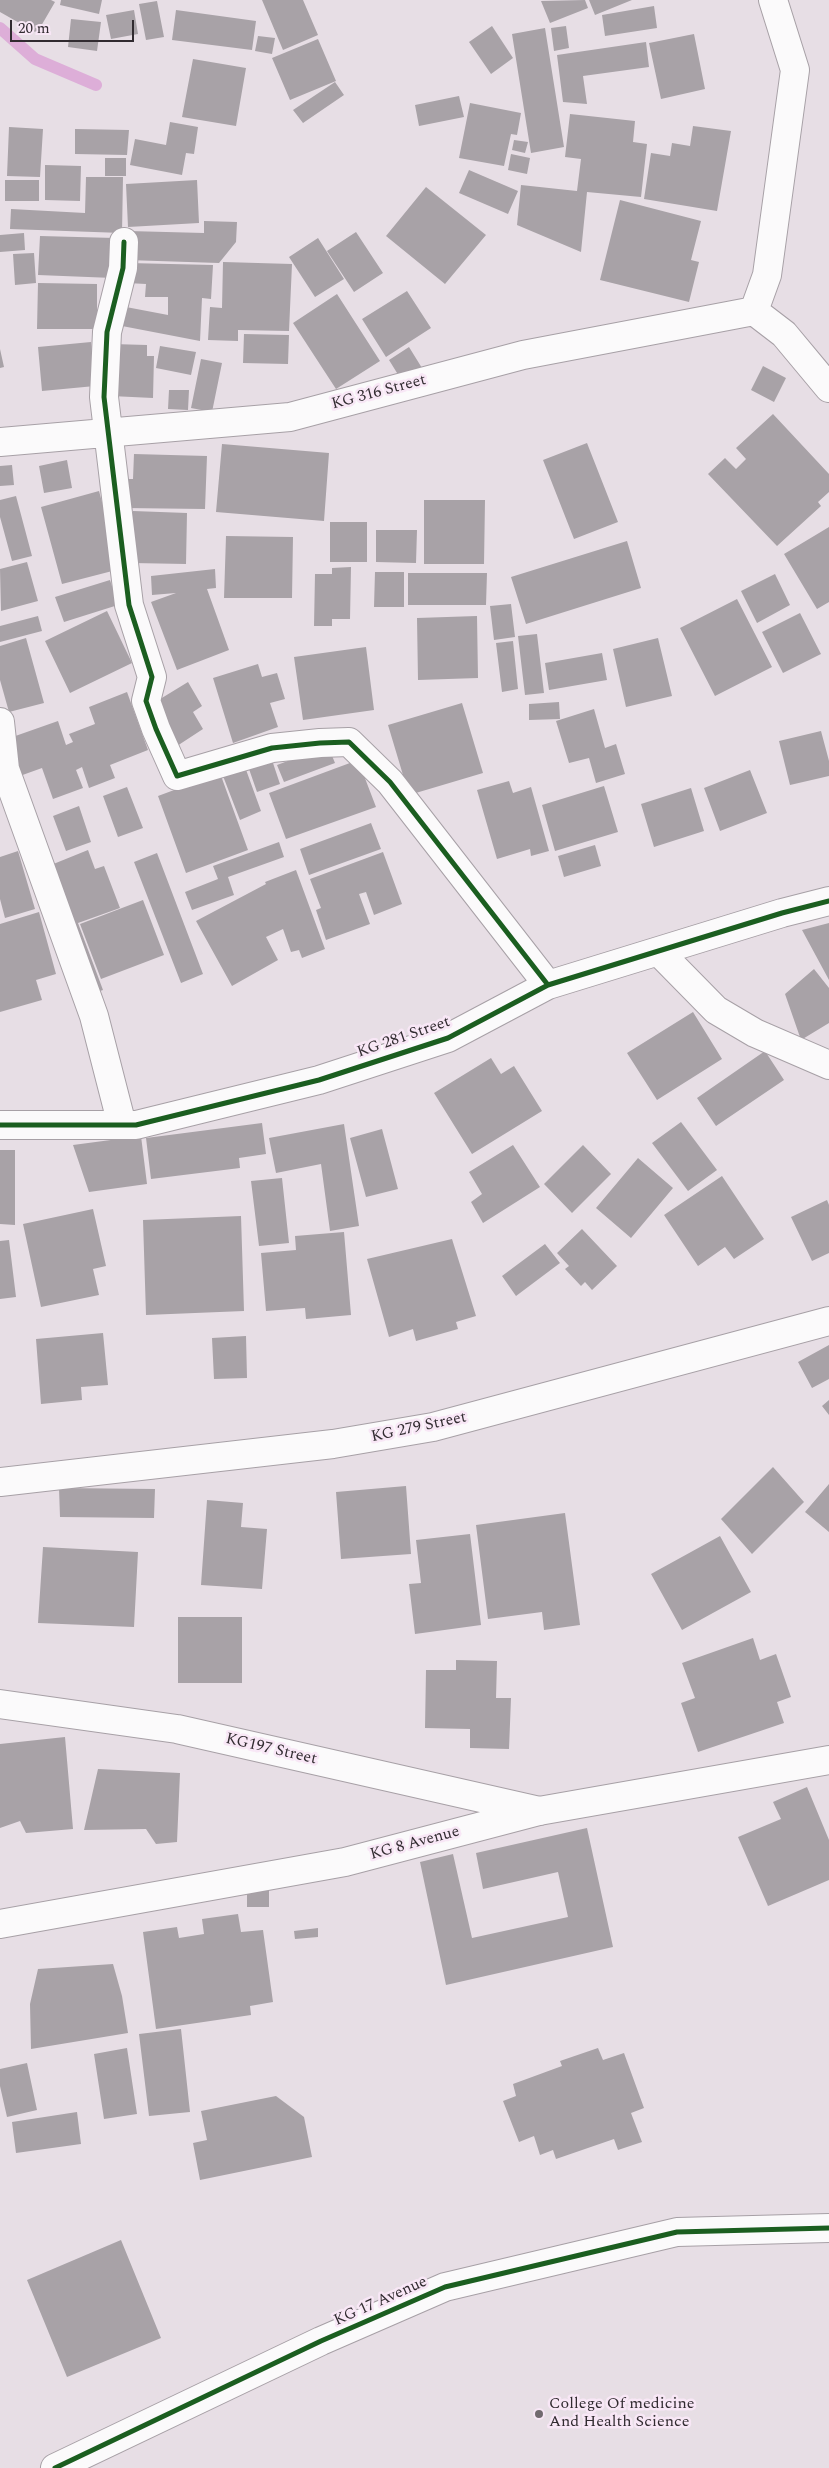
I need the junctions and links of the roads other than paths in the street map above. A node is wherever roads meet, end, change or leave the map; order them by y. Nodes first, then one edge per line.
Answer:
1 (773, 0) edge
2 (124, 242) dead end
3 (754, 311) junction
4 (829, 388) edge
5 (108, 434) junction
6 (0, 442) edge
7 (0, 722) edge
8 (829, 901) edge
9 (659, 952) junction
10 (548, 985) junction
11 (829, 1064) edge
12 (0, 1125) edge
13 (122, 1125) junction
14 (829, 1321) edge
15 (0, 1482) edge
16 (0, 1704) edge
17 (829, 1760) edge
18 (539, 1811) junction
19 (0, 1924) edge
20 (829, 2228) edge
21 (55, 2468) edge

1 - 3 street
2 - 5 street
3 - 4 street
3 - 5 street, KG 316 Street
5 - 6 street, KG 316 Street
5 - 10 street
7 - 13 street
8 - 9 street, KG 281 Street
9 - 10 street, KG 281 Street
9 - 11 street
10 - 13 street, KG 281 Street
12 - 13 street, KG 281 Street
14 - 15 street, KG 279 Street
16 - 18 street, KG197 Street
17 - 18 street, KG 8 Avenue
18 - 19 street, KG 8 Avenue
20 - 21 street, KG 17 Avenue

